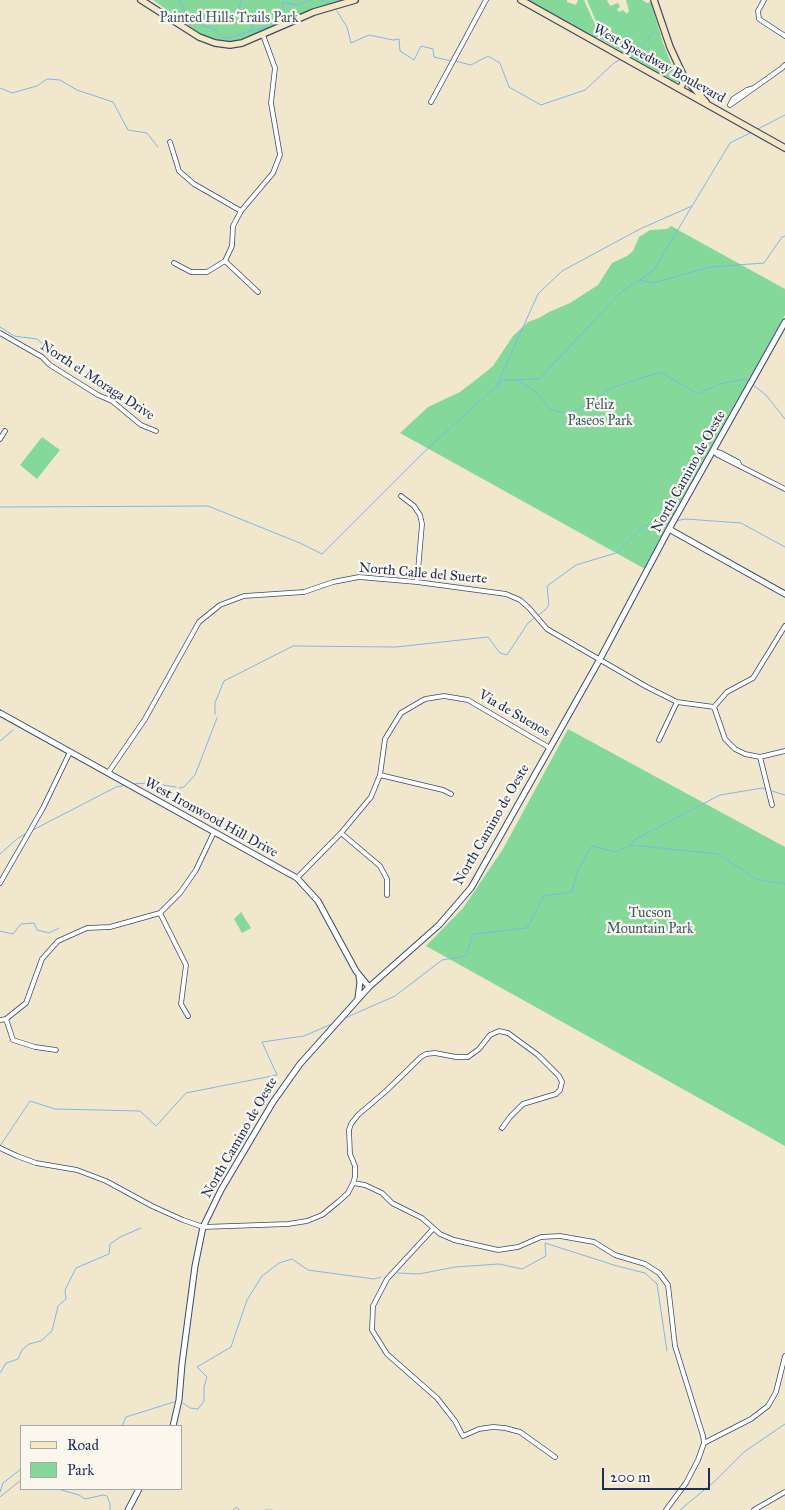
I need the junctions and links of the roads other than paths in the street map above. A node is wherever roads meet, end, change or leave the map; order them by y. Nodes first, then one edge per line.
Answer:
1 (142, 0) edge
2 (355, 0) edge
3 (486, 0) edge
4 (521, 0) edge
5 (654, 0) edge
6 (764, 0) edge
7 (263, 35) junction
8 (785, 36) edge
9 (785, 65) edge
10 (683, 75) junction
11 (680, 89) junction
12 (430, 102) dead end
13 (713, 108) junction
14 (723, 114) junction
15 (170, 142) dead end
16 (785, 148) edge
17 (241, 211) junction
18 (225, 261) junction
19 (174, 263) dead end
20 (258, 292) dead end
21 (785, 322) edge
22 (0, 333) edge
23 (5, 431) dead end
24 (156, 432) dead end
25 (0, 439) edge
26 (713, 451) junction
27 (785, 489) edge
28 (401, 496) dead end
29 (669, 529) junction
30 (416, 582) junction
31 (785, 594) edge
32 (785, 626) edge
33 (600, 659) junction
34 (677, 702) junction
35 (714, 707) junction
36 (0, 713) edge
37 (659, 740) dead end
38 (550, 748) junction
39 (785, 751) edge
40 (70, 752) junction
41 (760, 757) junction
42 (108, 773) junction
43 (380, 776) junction
44 (451, 794) dead end
45 (772, 805) dead end
46 (214, 832) junction
47 (341, 833) junction
48 (297, 878) junction
49 (0, 883) edge
50 (387, 895) dead end
51 (160, 913) junction
52 (358, 975) junction
53 (368, 988) junction
54 (357, 1001) junction
55 (188, 1016) dead end
56 (6, 1019) junction
57 (0, 1020) edge
58 (56, 1050) dead end
59 (502, 1128) dead end
60 (0, 1148) edge
61 (353, 1183) junction
62 (204, 1227) junction
63 (432, 1229) junction
64 (785, 1356) edge
65 (173, 1425) edge
66 (704, 1443) junction
67 (555, 1457) dead end
68 (138, 1490) edge
69 (785, 1492) edge
70 (128, 1510) edge
71 (666, 1510) edge
72 (754, 1510) edge

1 - 7 main road
2 - 7 main road
3 - 12 street
4 - 11 main road, West Speedway Boulevard
5 - 10 main road
6 - 8 street
7 - 17 street
9 - 14 street
10 - 11 main road
10 - 13 main road
11 - 13 main road, West Speedway Boulevard
13 - 14 main road, West Speedway Boulevard
14 - 16 main road, West Speedway Boulevard
15 - 17 street
17 - 18 street
18 - 19 street
18 - 20 street
21 - 26 street, North Camino de Oeste
22 - 24 street, North el Moraga Drive
23 - 25 street
26 - 27 street
26 - 29 street, North Camino de Oeste
28 - 30 street
29 - 31 street
29 - 33 street, North Camino de Oeste
30 - 33 street, North Calle del Suerte
30 - 42 street, North Calle del Suerte
32 - 35 street
33 - 34 street, North Calle del Suerte
33 - 38 street, North Camino de Oeste
34 - 35 street, North Calle del Suerte
34 - 37 street
35 - 41 street
36 - 40 street, West Ironwood Hill Drive
38 - 43 street, Via de Suenos
38 - 53 street, North Camino de Oeste
39 - 41 street
40 - 42 street, West Ironwood Hill Drive
40 - 49 street
41 - 45 street
42 - 46 street, West Ironwood Hill Drive
43 - 44 street
43 - 47 street
46 - 48 street, West Ironwood Hill Drive
46 - 51 street
47 - 48 street
47 - 50 street
48 - 52 street, West Ironwood Hill Drive
51 - 55 street
51 - 56 street
52 - 53 street, West Ironwood Hill Drive
52 - 54 street
53 - 54 street, North Camino de Oeste
54 - 62 street, North Camino de Oeste
56 - 57 street
56 - 58 street
59 - 61 street
60 - 62 street
61 - 62 street
61 - 63 street
62 - 65 street, North Camino de Oeste
63 - 66 street
63 - 67 street
64 - 66 street
66 - 71 street
68 - 70 street
69 - 72 street

